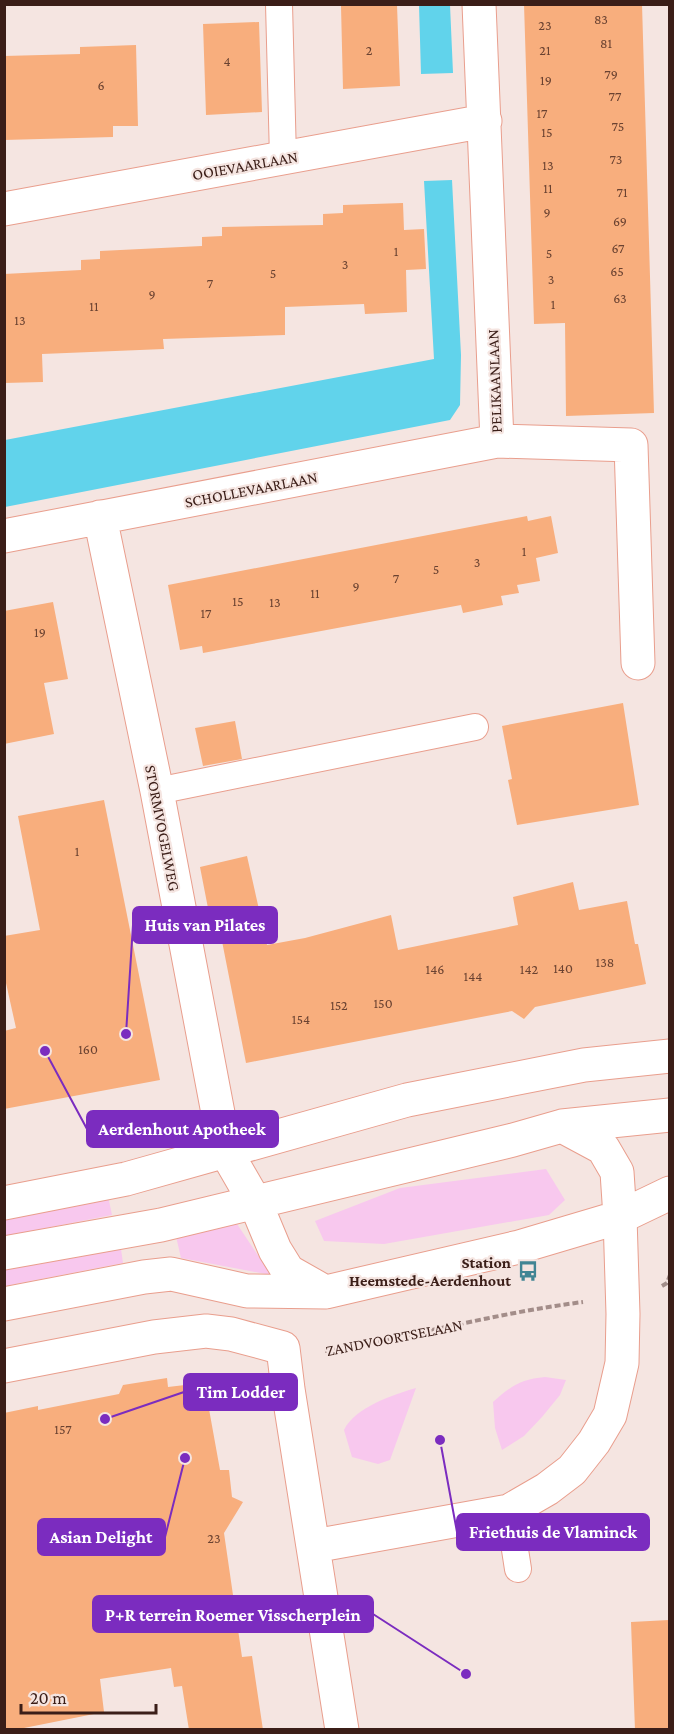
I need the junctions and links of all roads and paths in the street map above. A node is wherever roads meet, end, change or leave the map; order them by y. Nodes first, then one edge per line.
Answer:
1 (279, 4) edge
2 (479, 4) edge
3 (485, 121) junction
4 (283, 158) junction
5 (4, 209) edge
6 (497, 441) junction
7 (100, 518) junction
8 (4, 536) edge
9 (638, 663) dead end
10 (475, 727) dead end
11 (157, 791) junction
12 (669, 1056) edge
13 (669, 1115) edge
14 (561, 1126) junction
15 (225, 1150) junction
16 (669, 1193) edge
17 (255, 1202) junction
18 (4, 1203) edge
19 (620, 1217) junction
20 (4, 1253) edge
21 (669, 1275) edge
22 (326, 1292) junction
23 (622, 1298) junction
24 (4, 1304) edge
25 (283, 1348) junction
26 (4, 1366) edge
27 (503, 1512) junction
28 (314, 1546) junction
29 (512, 1570) dead end
30 (342, 1730) edge

1 - 4 lane
2 - 3 street, PELIKAANLAAN
3 - 4 street, OOIEVAARLAAN
3 - 6 street, PELIKAANLAAN
4 - 5 street, OOIEVAARLAAN
6 - 7 street, SCHOLLEVAARLAAN
6 - 9 street, PELIKAANLAAN
7 - 8 street, SCHOLLEVAARLAAN
7 - 11 street, STORMVOGELWEG
10 - 11 lane
11 - 15 street, STORMVOGELWEG
12 - 15 street
13 - 14 street
14 - 17 street
14 - 19 street
15 - 17 street, STORMVOGELWEG
15 - 18 street
16 - 19 street
17 - 20 street
17 - 22 street, STORMVOGELWEG
19 - 22 street
19 - 23 street
21 - 23 path, ZANDVOORTSELAAN
22 - 24 street
23 - 25 path, ZANDVOORTSELAAN
23 - 27 street
25 - 26 street
25 - 28 street
27 - 28 street
27 - 29 lane
28 - 30 street

